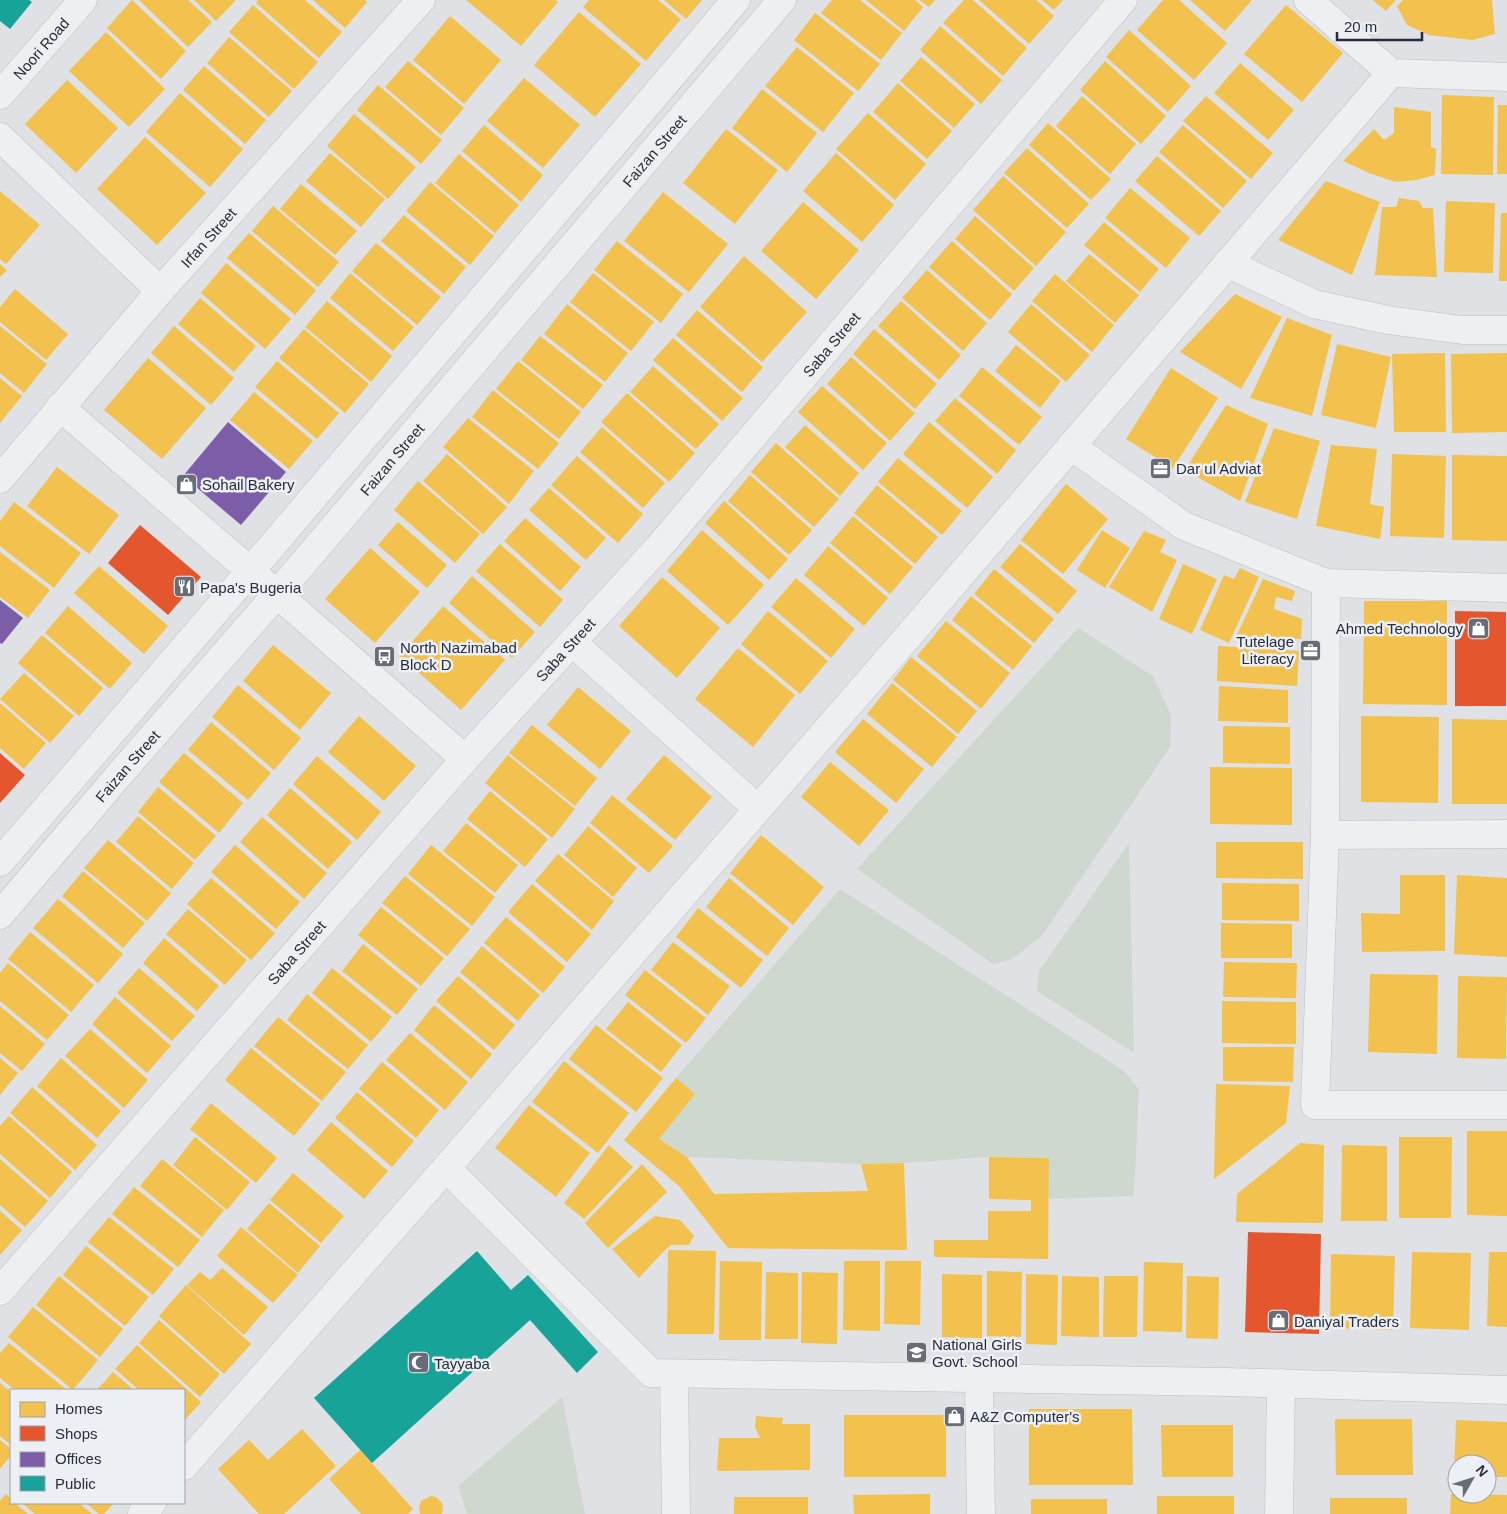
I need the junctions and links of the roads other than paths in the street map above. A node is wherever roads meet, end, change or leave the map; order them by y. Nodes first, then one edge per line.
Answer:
1 (83, 0) edge
2 (422, 0) edge
3 (736, 0) edge
4 (782, 0) edge
5 (1123, 0) edge
6 (1308, 0) edge
7 (1391, 73) junction
8 (1507, 77) edge
9 (0, 95) edge
10 (0, 137) edge
11 (1228, 263) junction
12 (160, 291) junction
13 (1507, 330) edge
14 (60, 408) junction
15 (1071, 446) junction
16 (0, 479) edge
17 (249, 571) junction
18 (1326, 583) junction
19 (1507, 588) edge
20 (277, 594) junction
21 (572, 642) junction
22 (465, 759) junction
23 (758, 809) junction
24 (1507, 834) edge
25 (1325, 836) junction
26 (0, 862) edge
27 (0, 915) edge
28 (1507, 1105) edge
29 (446, 1168) junction
30 (0, 1291) edge
31 (674, 1374) junction
32 (979, 1377) junction
33 (1281, 1383) junction
34 (1507, 1390) edge
35 (185, 1465) edge
36 (151, 1504) edge
37 (142, 1514) edge
38 (676, 1514) edge
39 (981, 1514) edge
40 (1279, 1514) edge

1 - 9 street, Noori Road
2 - 12 street, Irfan Street
3 - 17 street
4 - 20 street, Faizan Street
5 - 21 street, Saba Street
6 - 7 street
7 - 8 street
7 - 11 street
10 - 12 street
11 - 13 street
11 - 15 street
12 - 14 street, Irfan Street
14 - 16 street, Irfan Street
14 - 17 street
15 - 18 street
15 - 23 street
17 - 20 street
17 - 26 street
18 - 19 street
18 - 25 street
20 - 22 street
20 - 27 street, Faizan Street
21 - 22 street, Saba Street
21 - 23 street
22 - 30 street, Saba Street
23 - 29 street
24 - 25 street
25 - 28 street
29 - 31 street
29 - 35 street
31 - 32 street
31 - 38 street
32 - 33 street
32 - 39 street
33 - 34 street
33 - 40 street
36 - 37 street

